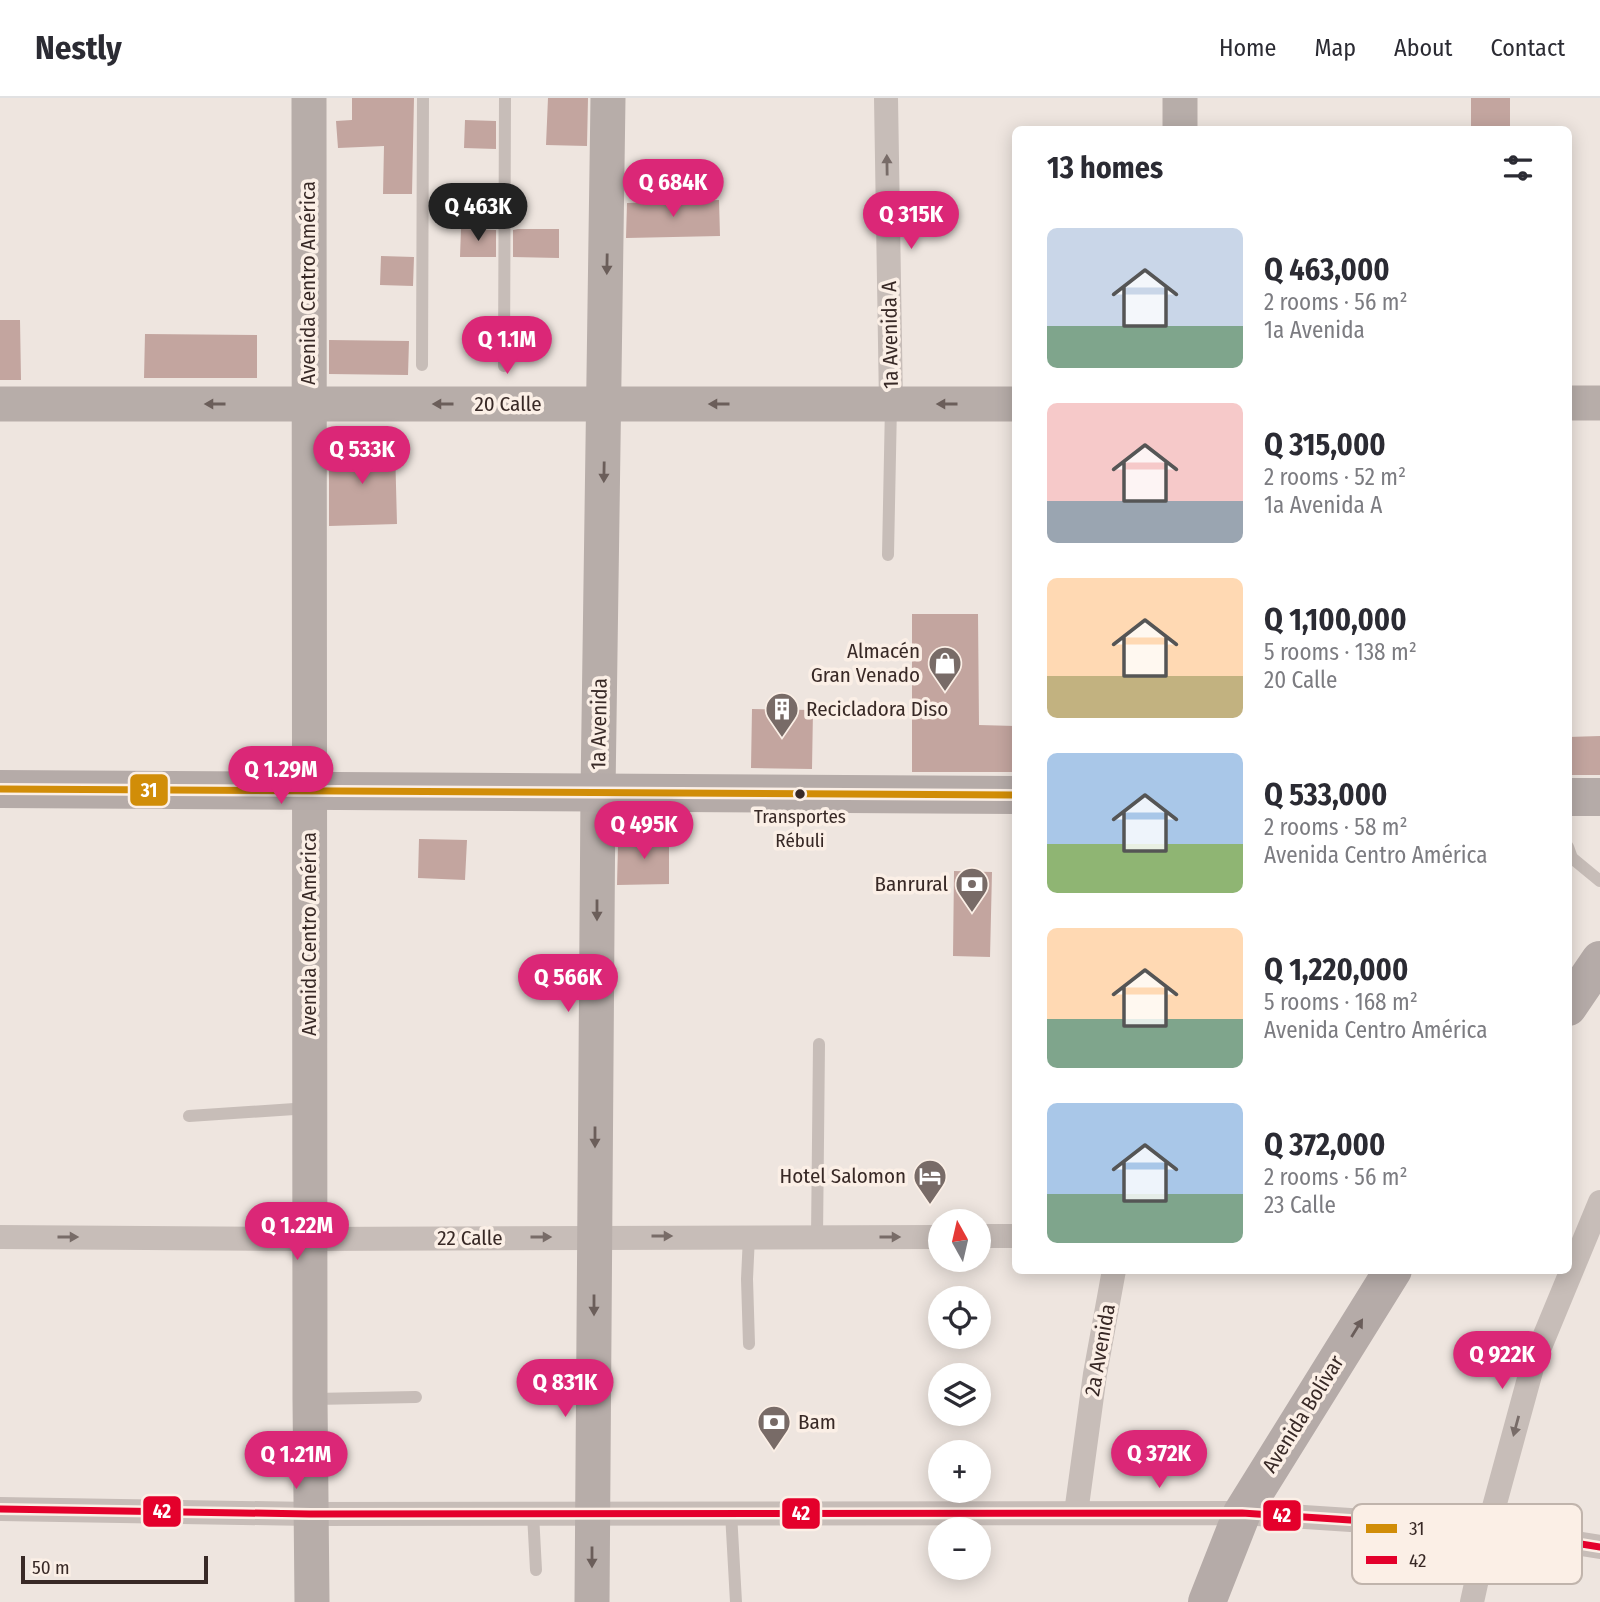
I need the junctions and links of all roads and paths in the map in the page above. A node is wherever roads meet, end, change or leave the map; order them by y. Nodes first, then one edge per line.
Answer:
1 (309, 98) edge
2 (423, 98) edge
3 (505, 98) edge
4 (608, 98) edge
5 (886, 98) edge
6 (1180, 98) edge
7 (1180, 126) edge
8 (422, 365) dead end
9 (504, 366) dead end
10 (1572, 403) edge
11 (1600, 403) edge
12 (0, 404) edge
13 (308, 404) junction
14 (605, 404) junction
15 (891, 404) junction
16 (1012, 404) edge
17 (888, 555) dead end
18 (0, 789) edge
19 (309, 791) junction
20 (598, 792) junction
21 (1012, 795) edge
22 (1572, 858) edge
23 (1600, 881) edge
24 (1600, 960) edge
25 (1572, 1001) edge
26 (819, 1044) dead end
27 (310, 1108) junction
28 (189, 1116) dead end
29 (1600, 1202) edge
30 (749, 1236) junction
31 (0, 1237) edge
32 (594, 1237) junction
33 (817, 1237) junction
34 (928, 1237) edge
35 (991, 1237) edge
36 (1012, 1237) edge
37 (310, 1239) junction
38 (1572, 1270) edge
39 (1113, 1274) edge
40 (1391, 1274) edge
41 (1570, 1274) edge
42 (749, 1344) dead end
43 (416, 1397) dead end
44 (310, 1399) junction
45 (1495, 1504) edge
46 (0, 1509) edge
47 (732, 1513) junction
48 (1076, 1513) junction
49 (1242, 1513) junction
50 (310, 1514) junction
51 (533, 1514) junction
52 (593, 1514) junction
53 (1352, 1520) edge
54 (1582, 1544) edge
55 (1600, 1547) edge
56 (536, 1570) dead end
57 (1476, 1584) edge
58 (588, 1596) edge
59 (312, 1602) edge
60 (736, 1602) edge
61 (1208, 1602) edge
62 (1472, 1602) edge

1 - 13 street, Avenida Centro América
2 - 8 lane
3 - 9 lane
4 -> 14 street, 1a Avenida
15 -> 5 street, 1a Avenida A
6 - 7 street
10 - 11 street
13 -> 12 street, 20 Calle
14 -> 13 street, 20 Calle
13 - 19 street, Avenida Centro América
15 -> 14 street, 20 Calle
14 -> 20 street, 1a Avenida
16 -> 15 street, 20 Calle
15 - 17 lane
18 - 19 main road
19 - 20 main road
19 - 27 street, Avenida Centro América
20 - 21 main road
20 -> 32 street, 1a Avenida
22 - 23 lane
24 - 25 main road
26 - 33 lane
27 - 28 lane
27 - 37 street, Avenida Centro América
29 -> 38 street
32 -> 30 street, 22 Calle
30 - 33 street, 22 Calle
30 - 42 lane
31 -> 37 street, 22 Calle
37 -> 32 street, 22 Calle
32 -> 52 street, 1a Avenida
33 -> 34 street, 22 Calle
35 - 36 street
37 - 44 street, Avenida Centro América
39 - 48 street, 2a Avenida
49 -> 40 main road, Avenida Bolívar
41 -> 45 street
43 - 44 lane
44 - 50 street, Avenida Centro América
46 - 50 street
47 - 48 street
47 - 52 street
47 - 60 lane
48 - 49 street
49 - 53 street
49 - 61 main road, Avenida Bolívar
50 - 51 street
50 - 59 street, Avenida Centro América
51 - 52 street
51 - 56 lane
52 -> 58 street, 1a Avenida
54 - 55 street
57 - 62 street

